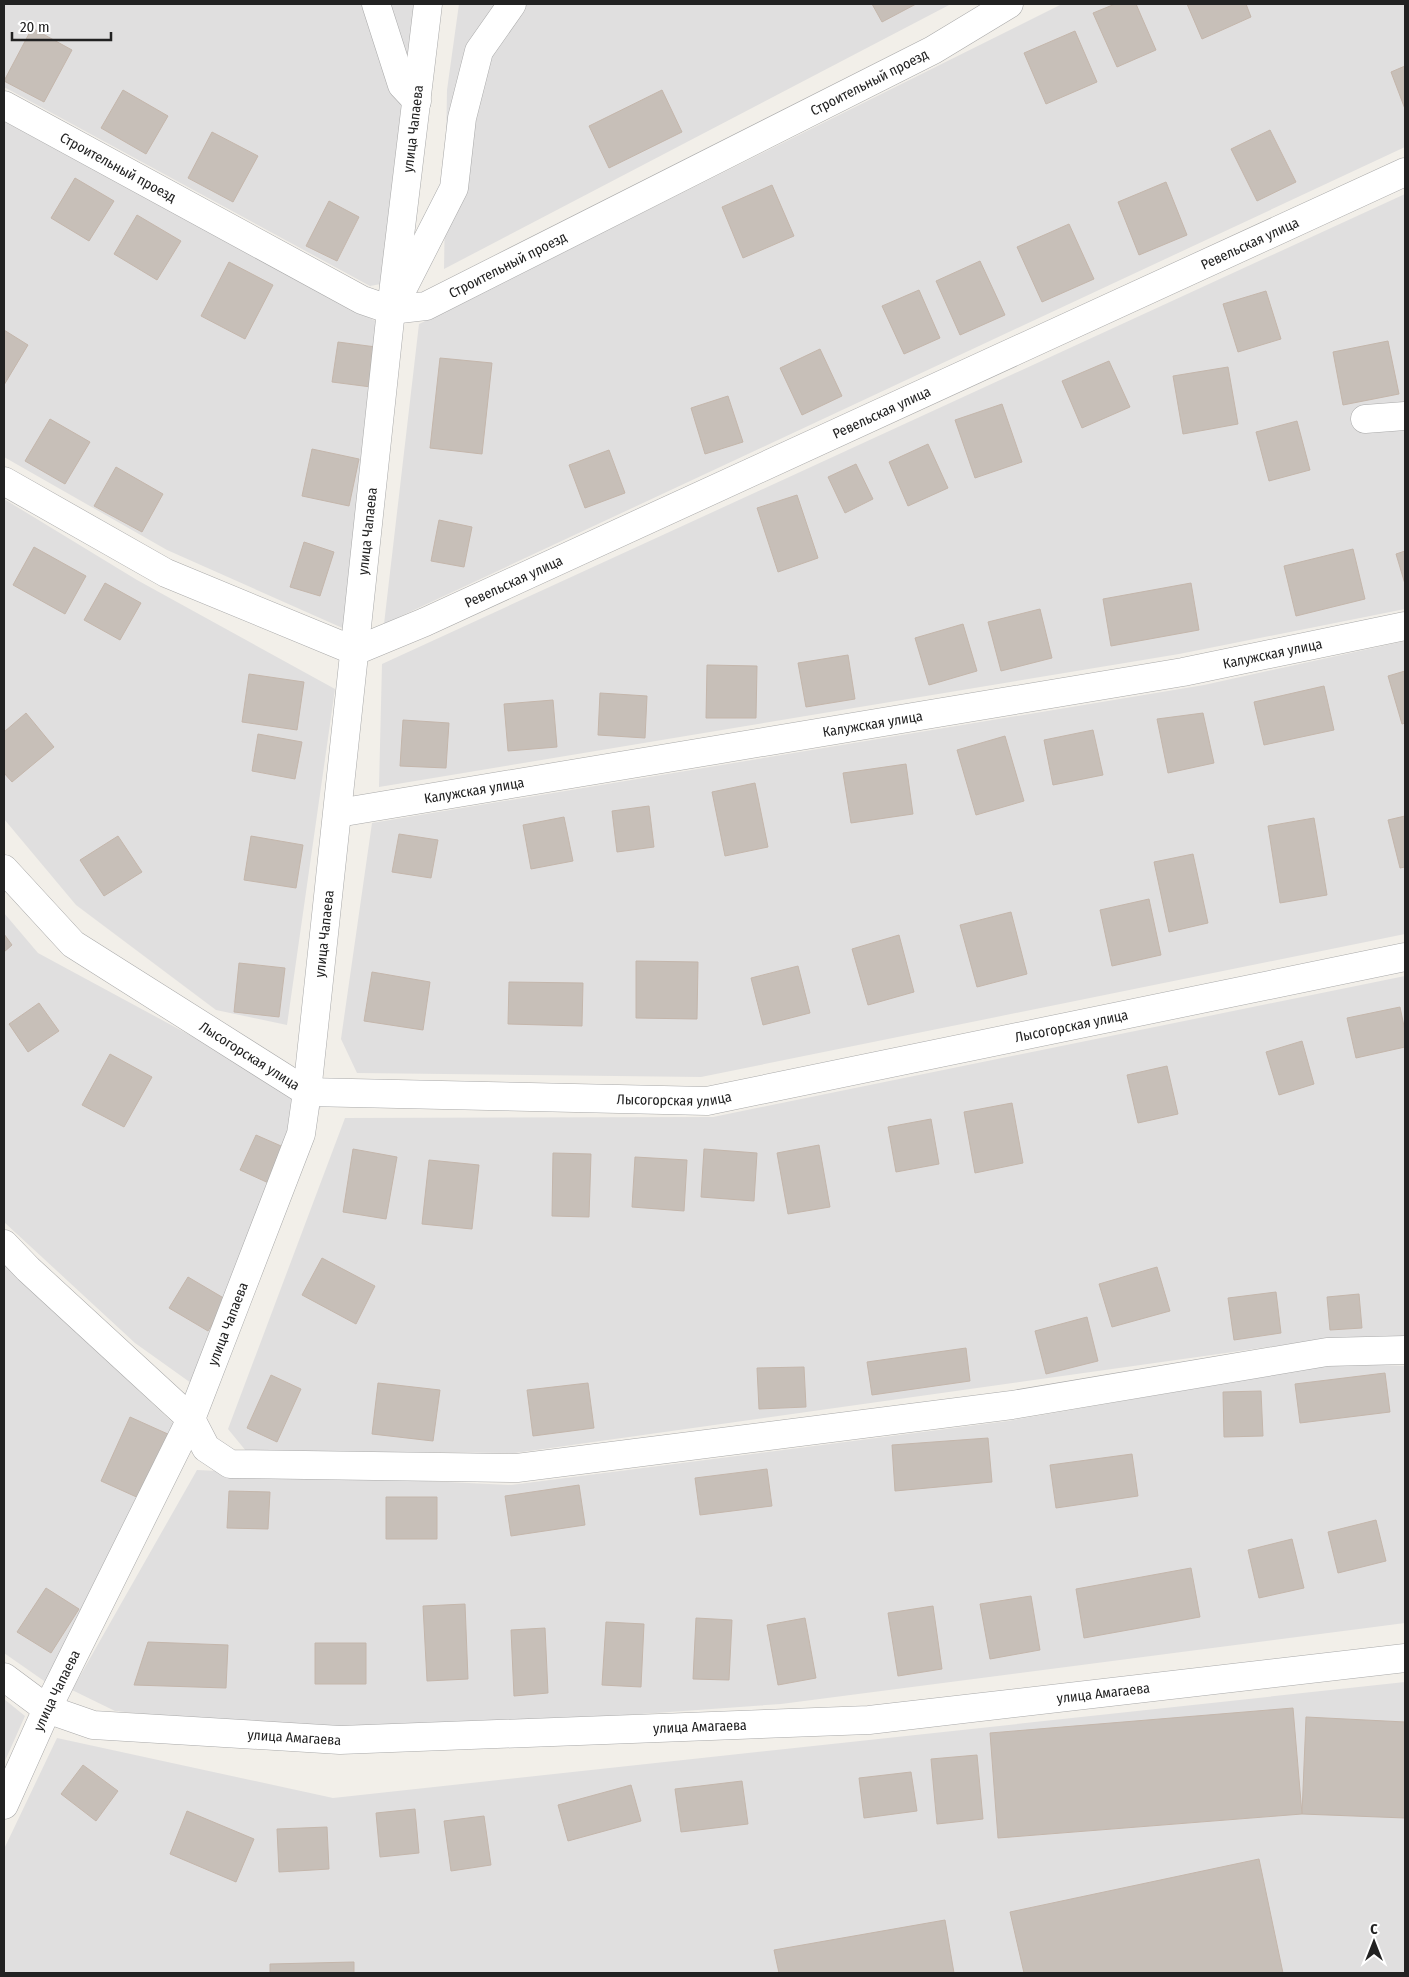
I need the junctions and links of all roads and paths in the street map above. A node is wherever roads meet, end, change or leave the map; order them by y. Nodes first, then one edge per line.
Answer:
1 (376, 4) edge
2 (428, 4) edge
3 (512, 4) edge
4 (1008, 4) edge
5 (417, 101) junction
6 (4, 105) edge
7 (1405, 172) edge
8 (392, 310) junction
9 (1405, 416) edge
10 (1365, 420) dead end
11 (4, 481) edge
12 (1405, 626) edge
13 (355, 651) junction
14 (338, 813) junction
15 (4, 869) edge
16 (1405, 956) edge
17 (308, 1092) junction
18 (4, 1244) edge
19 (1405, 1350) edge
20 (191, 1419) junction
21 (1405, 1658) edge
22 (4, 1677) edge
23 (47, 1709) junction
24 (4, 1805) edge

1 - 5 street
2 - 5 street, улица Чапаева
3 - 8 street
4 - 8 street, Строительный проезд
5 - 8 street, улица Чапаева
6 - 8 street, Строительный проезд
7 - 13 street, Ревельская улица
8 - 13 street, улица Чапаева
9 - 10 street
11 - 13 street
12 - 14 street, Калужская улица
13 - 14 street, улица Чапаева
14 - 17 street, улица Чапаева
15 - 17 street, Лысогорская улица
16 - 17 street, Лысогорская улица
17 - 20 street, улица Чапаева
18 - 20 street
19 - 20 street
20 - 23 street, улица Чапаева
21 - 23 street, улица Амагаева
22 - 23 street, улица Амагаева
23 - 24 street, улица Чапаева

